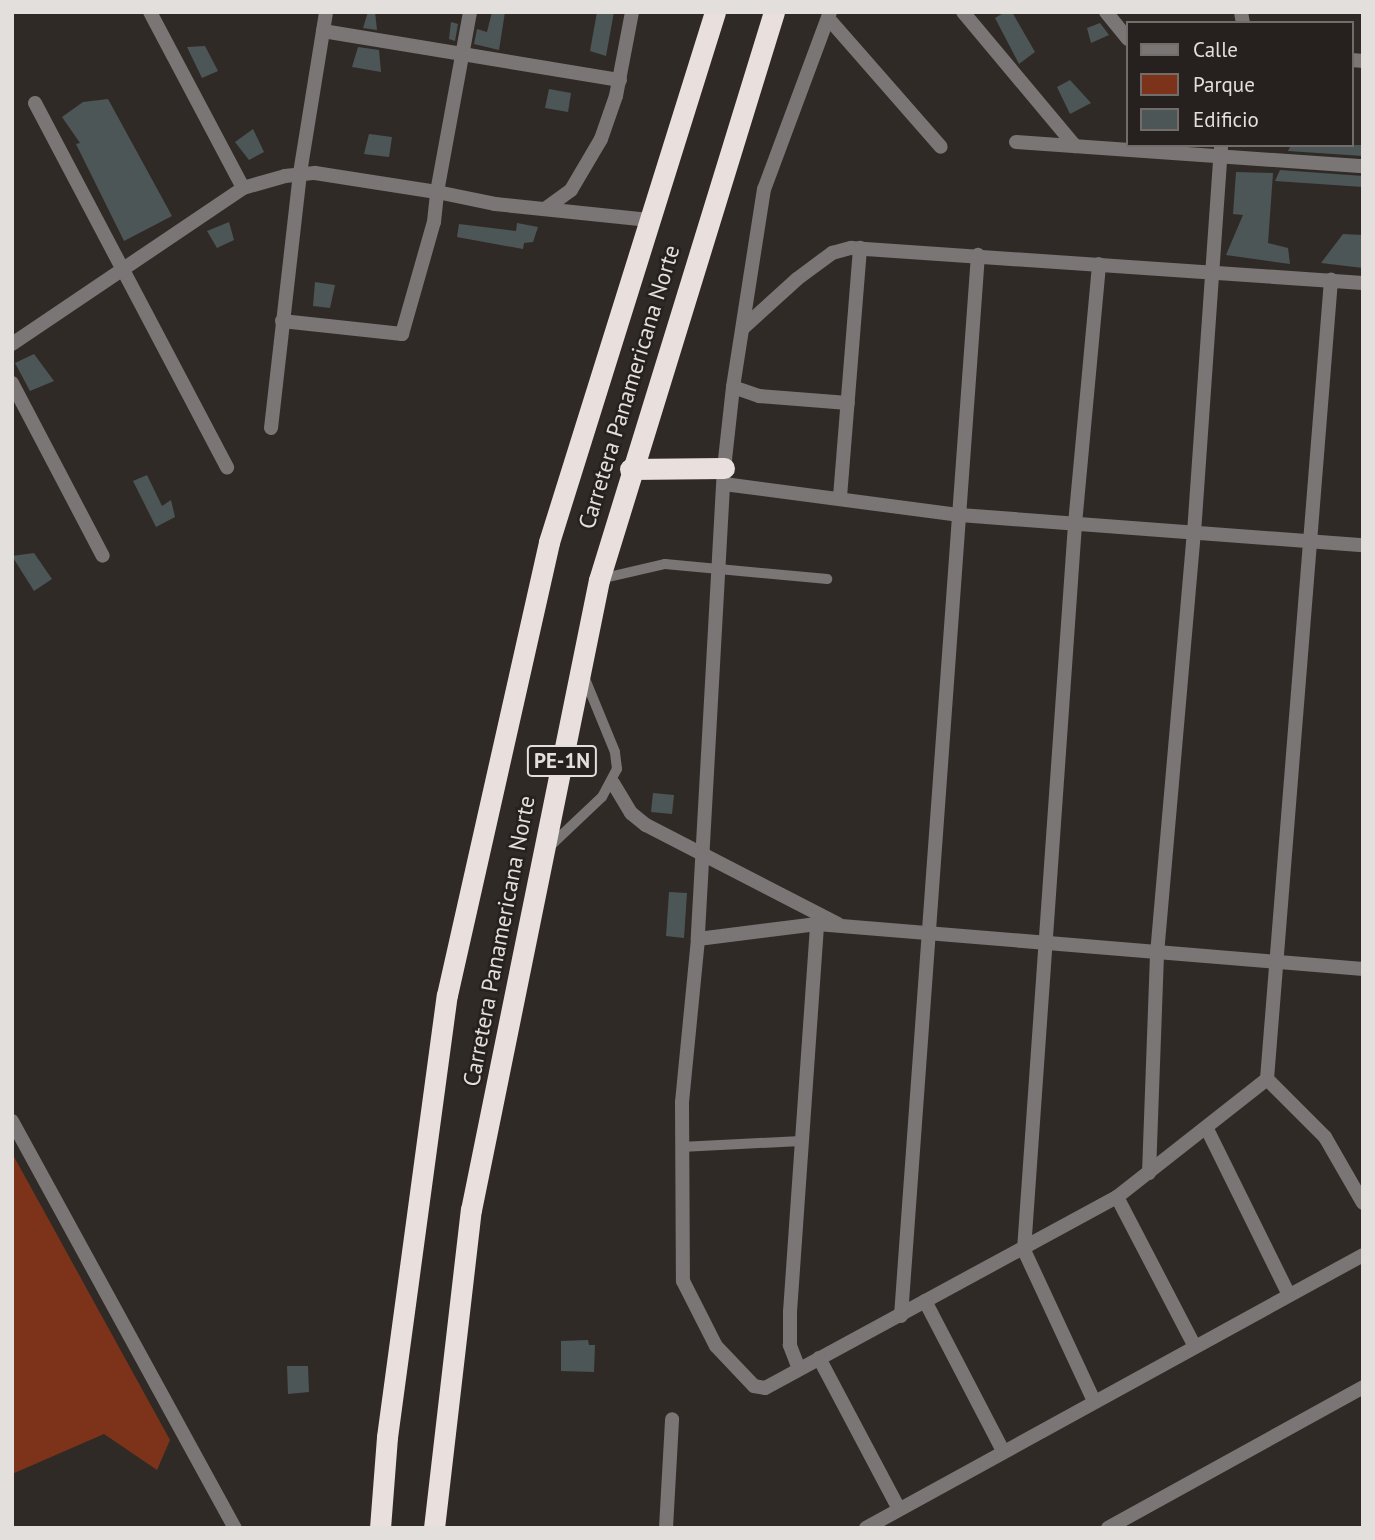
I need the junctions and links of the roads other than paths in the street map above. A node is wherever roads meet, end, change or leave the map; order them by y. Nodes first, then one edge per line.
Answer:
1 (150, 12) edge
2 (326, 12) edge
3 (470, 12) edge
4 (632, 12) edge
5 (715, 12) edge
6 (774, 12) edge
7 (963, 12) edge
8 (1106, 12) edge
9 (829, 15) edge
10 (323, 31) junction
11 (1126, 37) edge
12 (462, 55) junction
13 (620, 80) junction
14 (35, 103) dead end
15 (1016, 142) dead end
16 (1075, 146) junction
17 (941, 147) dead end
18 (1221, 150) edge
19 (1363, 166) edge
20 (300, 173) junction
21 (243, 188) junction
22 (437, 192) junction
23 (545, 209) junction
24 (649, 220) junction
25 (860, 248) junction
26 (978, 255) junction
27 (1099, 264) junction
28 (123, 268) junction
29 (1211, 272) junction
30 (1331, 280) junction
31 (1363, 283) edge
32 (282, 321) junction
33 (743, 328) junction
34 (12, 344) edge
35 (12, 383) edge
36 (733, 387) junction
37 (848, 403) junction
38 (271, 428) dead end
39 (227, 467) dead end
40 (630, 470) junction
41 (724, 476) junction
42 (840, 497) junction
43 (960, 515) junction
44 (1075, 524) junction
45 (1194, 533) junction
46 (1312, 542) junction
47 (1363, 545) edge
48 (103, 556) dead end
49 (719, 566) junction
50 (599, 579) junction
51 (827, 579) dead end
52 (581, 670) junction
53 (613, 783) junction
54 (702, 850) junction
55 (544, 853) junction
56 (817, 924) junction
57 (846, 928) junction
58 (930, 937) junction
59 (698, 939) junction
60 (1048, 946) junction
61 (1157, 954) junction
62 (1276, 963) junction
63 (1363, 969) edge
64 (1267, 1079) junction
65 (12, 1121) edge
66 (1207, 1129) junction
67 (801, 1141) junction
68 (681, 1147) junction
69 (1149, 1173) junction
70 (1357, 1180) edge
71 (1116, 1197) junction
72 (1363, 1203) edge
73 (1024, 1250) junction
74 (1363, 1255) edge
75 (1289, 1295) junction
76 (926, 1301) junction
77 (901, 1316) junction
78 (1195, 1345) junction
79 (819, 1358) junction
80 (799, 1369) junction
81 (1363, 1387) edge
82 (1094, 1401) junction
83 (672, 1419) dead end
84 (1003, 1451) junction
85 (899, 1509) junction
86 (235, 1528) edge
87 (380, 1528) edge
88 (434, 1528) edge
89 (666, 1528) edge
90 (866, 1528) edge
91 (1108, 1528) edge

1 - 21 street
2 - 10 street
3 - 12 street
4 - 13 street
5 - 24 highway, Carretera Panamericana Norte / PE-1N
6 - 40 highway, Carretera Panamericana Norte / PE-1N
7 - 16 street
8 - 11 street
9 - 17 street
9 - 33 street
10 - 12 street
10 - 20 street
12 - 13 street
12 - 22 street
13 - 23 street
14 - 28 street
15 - 16 street
16 - 18 street
18 - 19 street
18 - 29 street
20 - 21 street
20 - 22 street
20 - 32 street
21 - 28 street
22 - 23 street
22 - 32 street
23 - 24 street
24 - 87 highway, Carretera Panamericana Norte / PE-1N
25 - 26 street
25 - 33 street
25 - 37 street
26 - 27 street
26 - 43 street
27 - 29 street
27 - 44 street
28 - 34 street
28 - 39 street
29 - 30 street
29 - 45 street
30 - 31 street
30 - 46 street
32 - 38 street
33 - 36 street
35 - 48 street
36 - 37 street
36 - 41 street
37 - 42 street
40 - 41 highway
40 - 50 highway, Carretera Panamericana Norte / PE-1N
41 - 42 street
41 - 49 street
42 - 43 street
43 - 44 street
43 - 58 street
44 - 45 street
44 - 60 street
45 - 46 street
45 - 61 street
46 - 47 street
46 - 62 street
49 - 50 lane
49 - 51 lane
49 - 54 street
50 - 52 highway, Carretera Panamericana Norte / PE-1N
52 - 53 lane
52 - 55 highway, Carretera Panamericana Norte / PE-1N
53 - 54 street
53 - 55 lane
54 - 57 street
54 - 59 street
55 - 88 highway, Carretera Panamericana Norte / PE-1N
56 - 57 street
56 - 59 street
56 - 67 street
57 - 58 street
58 - 60 street
58 - 77 street
59 - 68 street
60 - 61 street
60 - 73 street
61 - 62 street
61 - 69 street
62 - 63 street
62 - 64 street
64 - 66 street
64 - 70 street
65 - 86 street
66 - 69 street
66 - 75 street
67 - 68 lane
67 - 80 street
68 - 80 street
69 - 71 street
70 - 72 street
71 - 73 street
71 - 78 street
73 - 76 street
73 - 82 street
74 - 75 street
75 - 78 street
76 - 77 street
76 - 84 street
77 - 79 street
78 - 82 street
79 - 80 street
79 - 85 street
81 - 91 street
82 - 84 street
83 - 89 street
84 - 85 street
85 - 90 street

